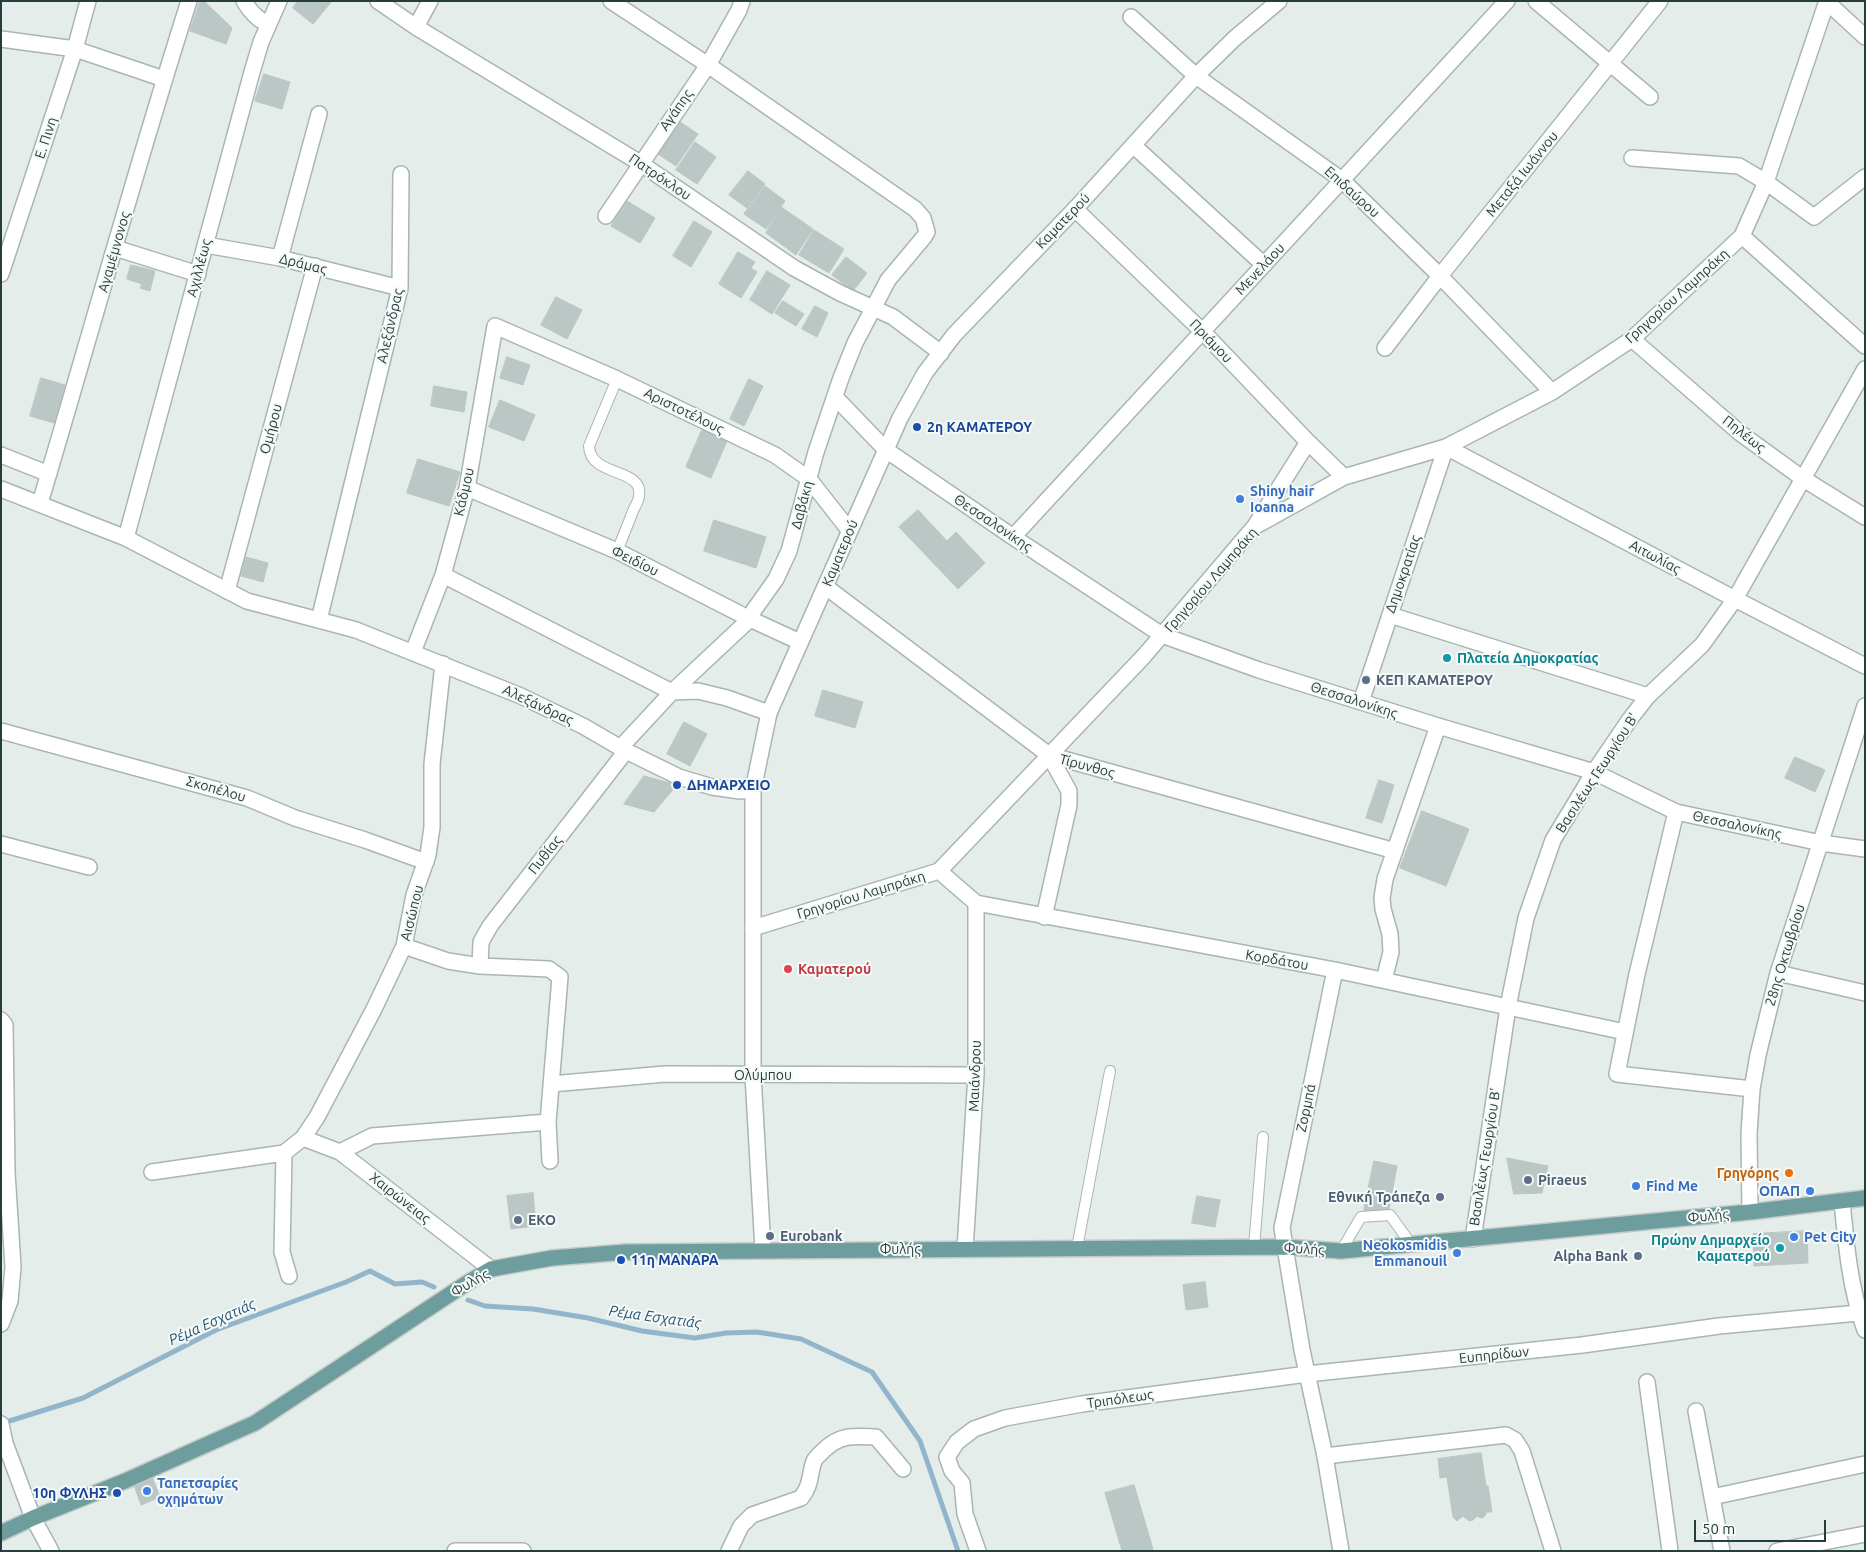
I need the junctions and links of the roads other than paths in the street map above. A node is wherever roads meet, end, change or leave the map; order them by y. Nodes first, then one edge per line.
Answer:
1 (88, 1) edge
2 (189, 1) edge
3 (244, 1) edge
4 (279, 1) edge
5 (378, 1) edge
6 (430, 1) edge
7 (611, 1) edge
8 (742, 1) edge
9 (1279, 1) edge
10 (1507, 1) edge
11 (1536, 1) edge
12 (1660, 1) edge
13 (1827, 2) edge
14 (1131, 17) dead end
15 (269, 23) junction
16 (416, 27) junction
17 (1865, 37) edge
18 (1, 39) edge
19 (75, 48) junction
20 (1610, 64) junction
21 (708, 65) junction
22 (1196, 76) junction
23 (164, 79) junction
24 (1650, 97) dead end
25 (319, 114) dead end
26 (1134, 146) junction
27 (1632, 158) dead end
28 (640, 163) junction
29 (401, 174) dead end
30 (1865, 177) edge
31 (1342, 180) junction
32 (1766, 182) junction
33 (1075, 209) junction
34 (606, 216) dead end
35 (1742, 236) junction
36 (206, 245) junction
37 (115, 248) junction
38 (280, 258) junction
39 (1264, 265) junction
40 (315, 266) junction
41 (1, 274) edge
42 (198, 274) junction
43 (1440, 276) junction
44 (400, 288) junction
45 (873, 307) junction
46 (495, 326) joint
47 (1202, 332) junction
48 (1632, 339) junction
49 (1865, 346) edge
50 (1384, 348) dead end
51 (941, 353) junction
52 (1865, 369) edge
53 (617, 379) junction
54 (1552, 392) junction
55 (835, 397) junction
56 (1308, 442) junction
57 (1446, 447) junction
58 (886, 450) junction
59 (1, 455) edge
60 (49, 474) junction
61 (1344, 477) junction
62 (1802, 478) junction
63 (808, 479) junction
64 (1, 488) edge
65 (467, 488) junction
66 (40, 503) junction
67 (1865, 517) edge
68 (1254, 527) junction
69 (850, 530) junction
70 (1013, 537) junction
71 (126, 538) junction
72 (617, 551) junction
73 (443, 575) junction
74 (826, 587) junction
75 (227, 591) junction
76 (1735, 599) junction
77 (1390, 615) junction
78 (750, 619) junction
79 (319, 620) junction
80 (1162, 635) junction
81 (800, 642) junction
82 (413, 652) junction
83 (443, 664) junction
84 (1865, 666) edge
85 (672, 692) junction
86 (1648, 696) junction
87 (1361, 702) junction
88 (1865, 706) edge
89 (769, 713) junction
90 (1438, 726) junction
91 (1, 731) edge
92 (624, 749) junction
93 (1048, 756) junction
94 (1594, 772) junction
95 (753, 790) junction
96 (1676, 812) junction
97 (1821, 843) junction
98 (1, 844) edge
99 (1865, 849) edge
100 (1395, 851) junction
101 (426, 862) junction
102 (89, 867) dead end
103 (939, 871) junction
104 (976, 903) junction
105 (1044, 917) junction
106 (753, 928) junction
107 (404, 946) junction
108 (480, 966) junction
109 (1335, 970) junction
110 (1778, 973) junction
111 (1384, 980) junction
112 (1865, 993) edge
113 (1508, 1007) junction
114 (1, 1020) edge
115 (1625, 1032) junction
116 (1110, 1071) dead end
117 (753, 1075) junction
118 (976, 1075) junction
119 (551, 1084) junction
120 (1752, 1089) junction
121 (548, 1122) junction
122 (1262, 1137) dead end
123 (303, 1138) junction
124 (340, 1152) junction
125 (284, 1153) junction
126 (550, 1161) dead end
127 (152, 1172) dead end
128 (1865, 1198) edge
129 (1842, 1201) junction
130 (1750, 1212) junction
131 (1473, 1239) junction
132 (1411, 1244) junction
133 (1254, 1247) junction
134 (1285, 1247) junction
135 (1077, 1248) junction
136 (964, 1249) junction
137 (764, 1250) junction
138 (1341, 1251) junction
139 (491, 1269) junction
140 (289, 1276) dead end
141 (1858, 1313) junction
142 (1, 1324) edge
143 (1865, 1330) edge
144 (1307, 1374) junction
145 (1647, 1382) dead end
146 (1696, 1411) dead end
147 (1, 1424) edge
148 (1325, 1456) junction
149 (1865, 1464) edge
150 (903, 1468) dead end
151 (1712, 1497) junction
152 (33, 1518) junction
153 (1, 1533) edge
154 (1865, 1534) edge
155 (51, 1551) edge
156 (456, 1551) edge
157 (523, 1551) edge
158 (729, 1551) edge
159 (978, 1551) edge
160 (1341, 1551) edge
161 (1553, 1551) edge
162 (1670, 1551) edge
163 (1722, 1551) edge
164 (1777, 1551) edge

1 - 19 street, Ε. Πινη
2 - 23 street, Αγαμέμνονος
3 - 15 street
4 - 15 street, Αχιλλέως
5 - 16 street, Πατρόκλου
6 - 16 street
7 - 21 street
8 - 21 street, Αγάπης
9 - 22 street, Καματερού
10 - 31 street, Μενελάου
11 - 20 street
12 - 20 street, Μεταξά Ιωάννου
13 - 17 street
13 - 32 street, Γρηγορίου Λαμπράκη
14 - 22 street, Επιδαύρου
15 - 36 street, Αχιλλέως
16 - 28 street, Πατρόκλου
18 - 19 street
19 - 23 street
19 - 41 street, Ε. Πινη
20 - 24 street
20 - 43 street, Μεταξά Ιωάννου
21 - 28 street, Αγάπης
21 - 45 street, Δαβάκη
22 - 26 street, Καματερού
22 - 31 street, Επιδαύρου
23 - 37 street, Αγαμέμνονος
25 - 38 street
26 - 33 street, Καματερού
26 - 39 street
27 - 32 street
28 - 34 street, Αγάπης
28 - 45 street, Πατρόκλου
29 - 44 street, Αλεξάνδρας
30 - 32 street
31 - 39 street, Μενελάου
31 - 43 street, Επιδαύρου
32 - 35 street, Γρηγορίου Λαμπράκη
33 - 47 street, Πριάμου
33 - 51 street, Καματερού
35 - 48 street, Γρηγορίου Λαμπράκη
35 - 49 street
36 - 38 street, Δράμας
36 - 42 street, Αχιλλέως
37 - 42 street
37 - 60 street, Αγαμέμνονος
38 - 40 street, Δράμας
39 - 47 street, Μενελάου
40 - 44 street, Δράμας
40 - 75 street, Ομήρου
42 - 71 street, Αχιλλέως
43 - 50 street, Μεταξά Ιωάννου
43 - 54 street, Επιδαύρου
44 - 79 street, Αλεξάνδρας
45 - 51 street, Πατρόκλου
45 - 55 street, Δαβάκη
46 - 53 street, Αριστοτέλους
46 - 65 street, Κάδμου
47 - 56 street, Πριάμου
47 - 70 street, Μενελάου
48 - 54 street, Γρηγορίου Λαμπράκη
48 - 62 street, Πηλέως
51 - 58 street, Καματερού
52 - 62 street, Βασιλέως Γεωργίου Β'
53 - 63 street, Αριστοτέλους
53 - 72 lane
54 - 57 street, Γρηγορίου Λαμπράκη
55 - 58 street, Θεσσαλονίκης
55 - 63 street, Δαβάκη
56 - 61 street, Πριάμου
56 - 68 street
57 - 61 street, Γρηγορίου Λαμπράκη
57 - 76 street, Αιτωλίας
57 - 77 street, Δημοκρατίας
58 - 69 street, Καματερού
58 - 70 street, Θεσσαλονίκης
59 - 60 street
60 - 66 street, Αγαμέμνονος
61 - 68 street, Γρηγορίου Λαμπράκη
62 - 67 street, Πηλέως
62 - 76 street, Βασιλέως Γεωργίου Β'
63 - 69 street, Αριστοτέλους
63 - 78 street, Δαβάκη
64 - 66 street, Αλεξάνδρας
65 - 72 street, Φειδίου
65 - 73 street, Κάδμου
66 - 71 street, Αλεξάνδρας
68 - 80 street, Γρηγορίου Λαμπράκη
69 - 74 street, Καματερού
70 - 80 street, Θεσσαλονίκης
71 - 75 street, Αλεξάνδρας
72 - 78 street, Φειδίου
73 - 82 street, Κάδμου
73 - 85 street
74 - 81 street, Καματερού
74 - 93 street, Τίρυνθος
75 - 79 street, Αλεξάνδρας
76 - 84 street, Αιτωλίας
76 - 86 street, Βασιλέως Γεωργίου Β'
77 - 86 street
77 - 87 street, Δημοκρατίας
78 - 81 street, Φειδίου
78 - 85 street, Δαβάκη
79 - 82 street, Αλεξάνδρας
80 - 87 street, Θεσσαλονίκης
80 - 93 street, Γρηγορίου Λαμπράκη
81 - 89 street, Καματερού
82 - 83 street, Αλεξάνδρας
83 - 92 street, Αλεξάνδρας
83 - 101 street, Αισώπου
85 - 89 street
85 - 92 street, Δαβάκη
86 - 94 street, Βασιλέως Γεωργίου Β'
87 - 90 street, Θεσσαλονίκης
88 - 97 street, 28ης Οκτωβρίου
89 - 95 street, Καματερού
90 - 94 street, Θεσσαλονίκης
90 - 100 street
91 - 101 street, Σκοπέλου
92 - 95 street, Αλεξάνδρας
92 - 108 street, Πυθίας
93 - 100 street, Τίρυνθος
93 - 103 street, Γρηγορίου Λαμπράκη
93 - 105 street
94 - 96 street, Θεσσαλονίκης
94 - 113 street, Βασιλέως Γεωργίου Β'
95 - 106 street, Καματερού
96 - 97 street, Θεσσαλονίκης
96 - 115 street
97 - 99 street, Θεσσαλονίκης
97 - 110 street, 28ης Οκτωβρίου
98 - 102 street
100 - 111 street
101 - 107 street, Αισώπου
103 - 104 street, Κορδάτου
103 - 106 street, Γρηγορίου Λαμπράκη
104 - 105 street, Κορδάτου
104 - 118 street, Μαιάνδρου
105 - 109 street, Κορδάτου
106 - 117 street, Καματερού
107 - 108 street
107 - 123 street, Αισώπου
108 - 119 street
109 - 111 street, Κορδάτου
109 - 134 street, Ζορμπά
110 - 112 street
110 - 120 street, 28ης Οκτωβρίου
111 - 113 street, Κορδάτου
113 - 115 street, Κορδάτου
113 - 131 street, Βασιλέως Γεωργίου Β'
114 - 142 street
115 - 120 street
116 - 135 lane
117 - 118 street, Ολύμπου
117 - 119 street, Ολύμπου
117 - 137 street, Καματερού
118 - 136 street, Μαιάνδρου
119 - 121 street
120 - 130 street, 28ης Οκτωβρίου
121 - 124 street
121 - 126 street
122 - 133 lane
123 - 124 street, Χαιρώνειας
123 - 125 street, Αισώπου
124 - 139 street, Χαιρώνειας
125 - 127 street
125 - 140 street
128 - 129 main road, Φυλής
129 - 130 main road, Φυλής
129 - 141 street
130 - 131 main road, Φυλής
131 - 132 main road, Φυλής
132 - 138 main road, Φυλής
132 - 138 lane
133 - 134 main road, Φυλής
133 - 135 main road, Φυλής
134 - 138 main road, Φυλής
134 - 144 street, Ζορμπά
135 - 136 main road, Φυλής
136 - 137 main road, Φυλής
137 - 139 main road, Φυλής
139 - 152 main road, Φυλής
141 - 143 street
141 - 144 street, Ευπηρίδων
144 - 148 street
144 - 159 street, Τριπόλεως
145 - 162 street
146 - 151 street
147 - 152 street
148 - 160 street
148 - 161 street
149 - 151 street
150 - 158 street
151 - 163 street
152 - 153 main road, Φυλής
152 - 155 street
154 - 164 street
156 - 157 street

